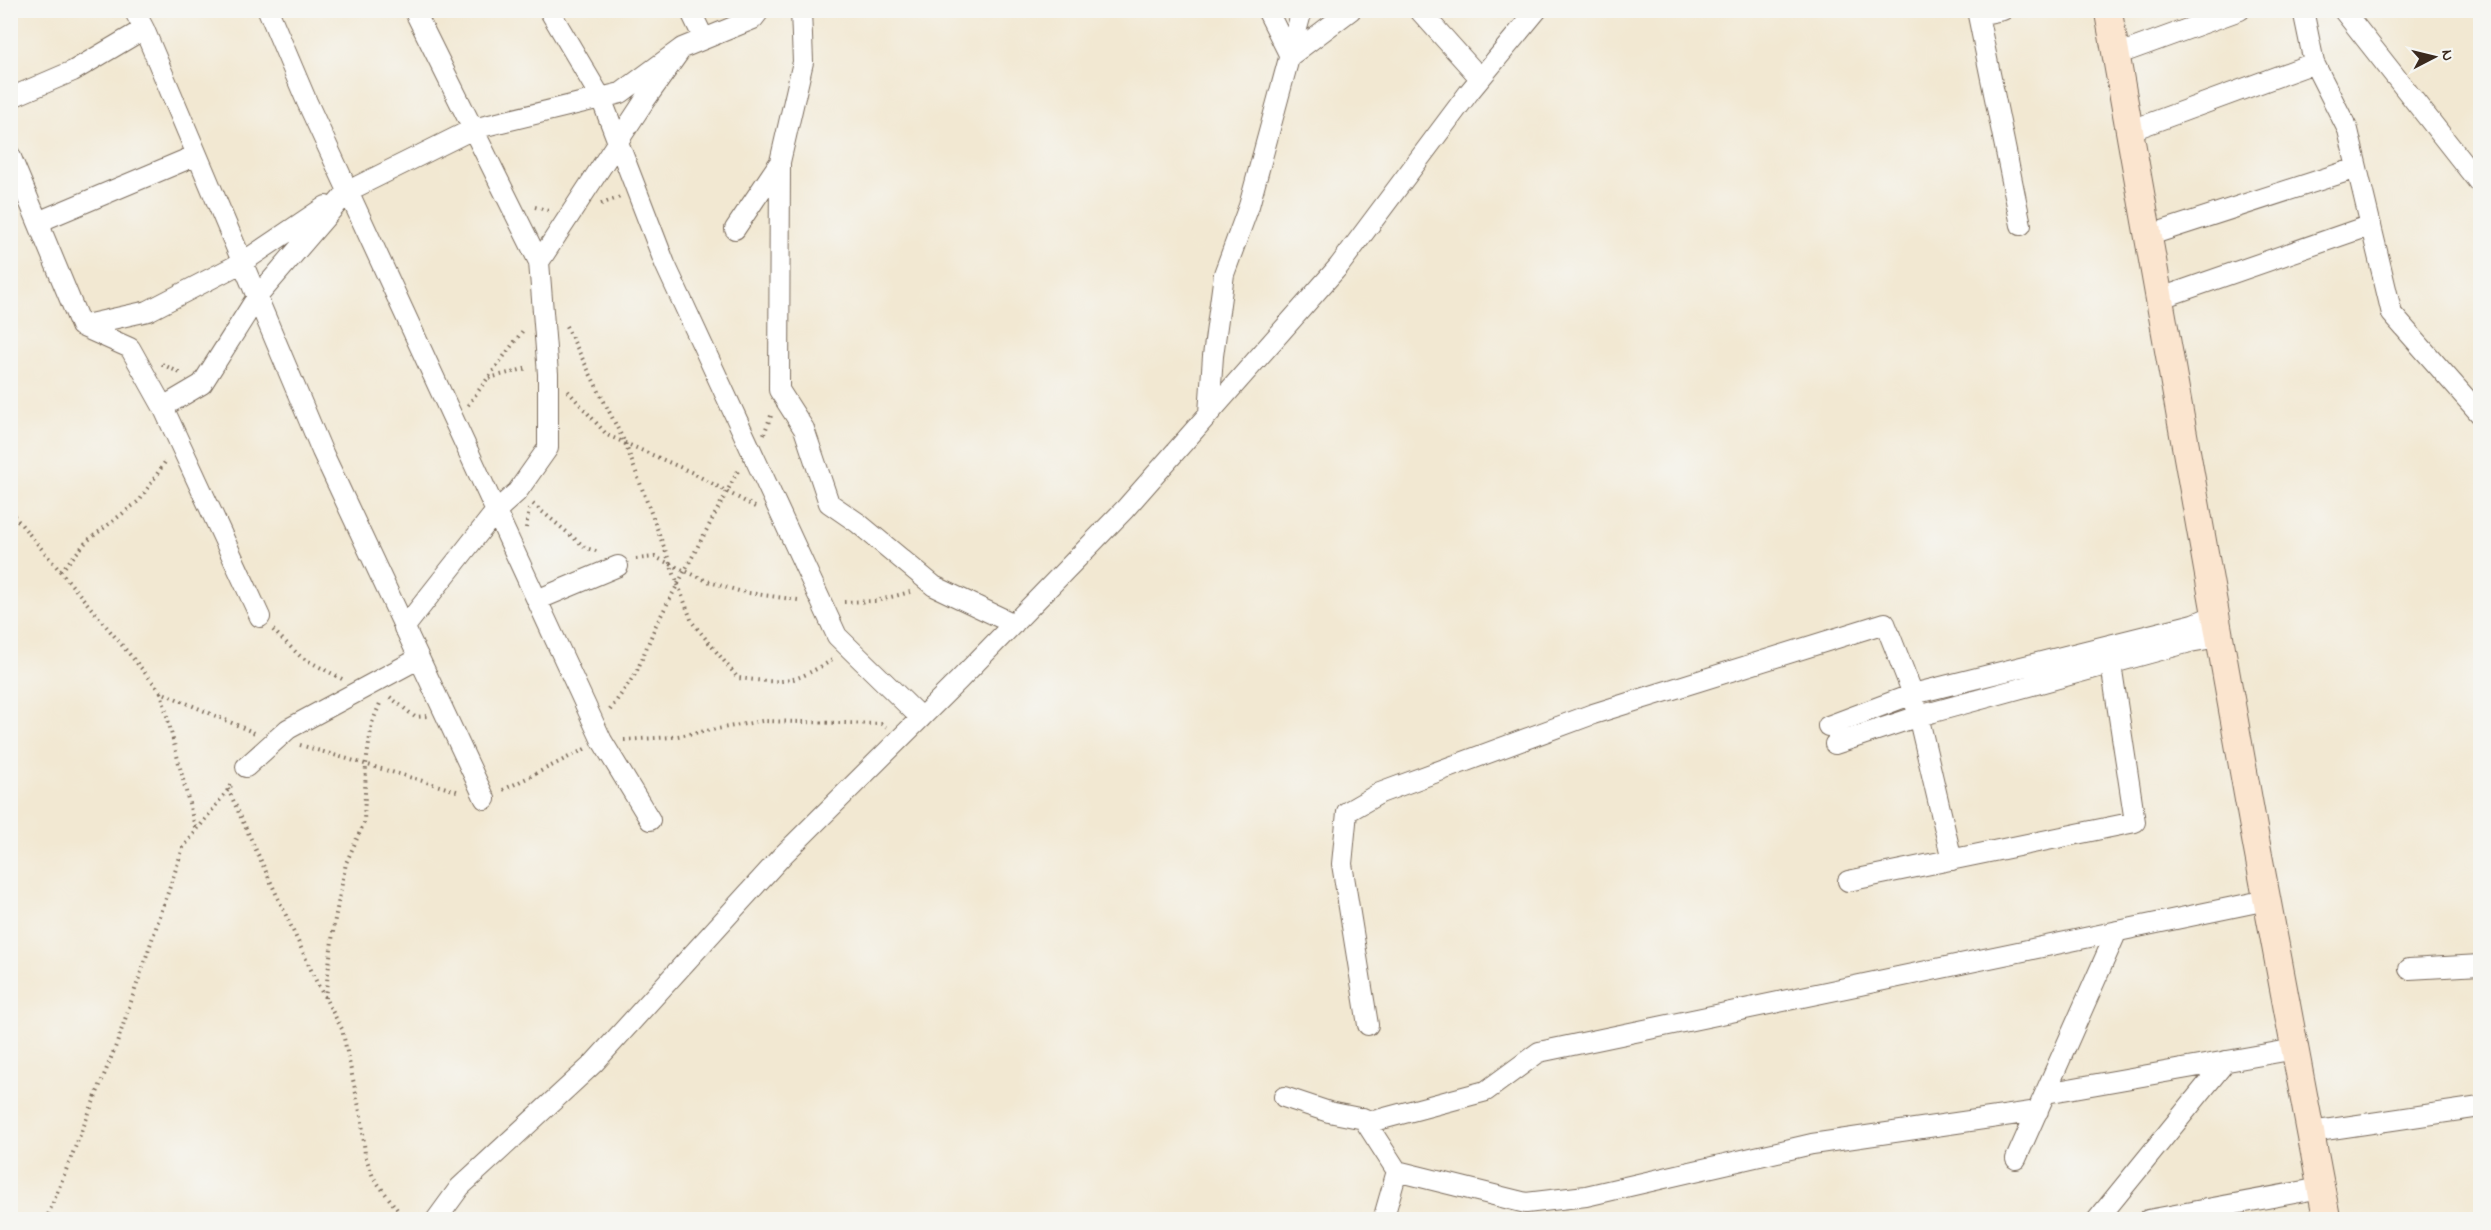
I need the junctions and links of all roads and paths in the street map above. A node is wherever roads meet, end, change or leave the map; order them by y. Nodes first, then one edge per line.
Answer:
1 (134, 10) edge
2 (268, 10) edge
3 (414, 10) edge
4 (549, 10) edge
5 (690, 10) edge
6 (760, 10) edge
7 (801, 10) edge
8 (1267, 10) edge
9 (1302, 10) edge
10 (1351, 10) edge
11 (1419, 10) edge
12 (1537, 10) edge
13 (2003, 10) edge
14 (2108, 10) edge
15 (2240, 10) edge
16 (2303, 10) edge
17 (2343, 10) edge
18 (144, 29) junction
19 (704, 39) junction
20 (682, 48) junction
21 (2116, 55) junction
22 (1290, 56) junction
23 (2314, 63) junction
24 (1480, 78) junction
25 (10, 98) edge
26 (602, 98) junction
27 (473, 129) junction
28 (2129, 131) junction
29 (618, 142) junction
30 (10, 155) edge
31 (197, 155) junction
32 (780, 162) junction
33 (2357, 168) junction
34 (2481, 184) edge
35 (348, 191) junction
36 (38, 222) junction
37 (2021, 225) dead end
38 (2371, 225) junction
39 (735, 229) dead end
40 (2147, 236) junction
41 (539, 261) junction
42 (243, 262) junction
43 (257, 297) junction
44 (2158, 299) junction
45 (542, 303) junction
46 (81, 326) junction
47 (548, 374) junction
48 (488, 378) junction
49 (779, 390) junction
50 (163, 407) junction
51 (1209, 413) junction
52 (2481, 414) edge
53 (456, 423) junction
54 (179, 441) junction
55 (625, 443) junction
56 (751, 446) junction
57 (518, 492) junction
58 (727, 493) junction
59 (10, 511) edge
60 (496, 511) junction
61 (786, 523) junction
62 (616, 559) junction
63 (668, 562) junction
64 (61, 571) junction
65 (685, 571) junction
66 (677, 586) junction
67 (934, 586) junction
68 (537, 600) junction
69 (822, 603) junction
70 (260, 616) dead end
71 (1014, 624) junction
72 (2217, 626) junction
73 (404, 628) junction
74 (852, 650) junction
75 (418, 659) junction
76 (2111, 664) junction
77 (392, 673) junction
78 (161, 692) junction
79 (1913, 694) junction
80 (1919, 716) junction
81 (921, 718) junction
82 (599, 735) junction
83 (901, 738) junction
84 (274, 742) junction
85 (366, 764) junction
86 (246, 767) joint
87 (228, 789) junction
88 (485, 799) junction
89 (650, 820) dead end
90 (196, 831) junction
91 (1952, 860) junction
92 (1848, 881) dead end
93 (2267, 900) junction
94 (2117, 931) junction
95 (2481, 964) edge
96 (2409, 969) dead end
97 (325, 998) junction
98 (1368, 1025) dead end
99 (2295, 1049) junction
100 (2226, 1061) junction
101 (1284, 1097) dead end
102 (2042, 1102) junction
103 (2481, 1107) edge
104 (1363, 1118) junction
105 (2311, 1132) junction
106 (2016, 1159) dead end
107 (1397, 1171) junction
108 (2321, 1188) junction
109 (46, 1220) edge
110 (405, 1220) edge
111 (436, 1220) edge
112 (1383, 1220) edge
113 (2097, 1220) edge
114 (2148, 1220) edge
115 (2327, 1220) edge

1 - 18 street
2 - 35 street
3 - 27 street
4 - 26 street
5 - 19 street
6 - 19 street
7 - 32 street
8 - 22 street
9 - 22 street
10 - 22 street
11 - 24 street
12 - 24 street
13 - 37 street
14 - 21 main road
15 - 21 street
16 - 23 street
17 - 34 street
18 - 25 street
18 - 31 street
19 - 20 street
20 - 26 street
20 - 29 street
21 - 28 main road
22 - 51 street
23 - 28 street
23 - 33 street
24 - 51 street
26 - 27 street
26 - 29 street
27 - 35 street
27 - 41 street
28 - 40 main road
29 - 41 street
29 - 56 street
30 - 36 street
31 - 36 street
31 - 42 street
32 - 39 street
32 - 49 street
33 - 38 street
33 - 40 street
35 - 42 street
35 - 43 street
35 - 53 street
36 - 46 street
38 - 44 street
38 - 52 street
40 - 44 main road
41 - 45 street
42 - 43 street
42 - 46 street
43 - 50 street
43 - 73 street
44 - 72 main road
45 - 47 street
45 - 48 path
45 - 55 path
46 - 50 street
47 - 48 path
47 - 55 path
47 - 57 street
48 - 53 path
49 - 56 path
49 - 67 street
50 - 54 street
51 - 71 street
53 - 60 street
54 - 64 path
54 - 70 street
55 - 58 path
55 - 63 path
56 - 58 path
56 - 61 street
57 - 60 street
57 - 62 path
58 - 61 path
58 - 65 path
59 - 64 path
60 - 68 street
60 - 73 street
61 - 69 street
62 - 63 path
62 - 68 street
63 - 65 path
63 - 66 path
64 - 78 path
65 - 66 path
65 - 69 path
66 - 74 path
66 - 82 path
67 - 69 path
67 - 71 street
68 - 82 street
69 - 74 street
71 - 81 street
72 - 76 street
72 - 79 street
72 - 93 main road
73 - 75 street
74 - 81 street
75 - 77 street
75 - 88 street
76 - 80 street
76 - 91 street
77 - 84 street
77 - 85 path
78 - 84 path
78 - 90 path
79 - 80 street
79 - 80 street
79 - 98 street
80 - 91 street
81 - 83 street
82 - 83 path
82 - 88 path
82 - 89 street
83 - 111 street
84 - 85 path
84 - 86 street
85 - 88 path
85 - 97 path
86 - 87 path
87 - 90 path
87 - 97 path
90 - 109 path
91 - 92 street
93 - 94 street
93 - 99 main road
94 - 102 street
94 - 104 street
95 - 96 street
97 - 110 path
99 - 100 street
99 - 105 main road
100 - 102 street
100 - 113 street
101 - 104 street
102 - 106 street
102 - 107 street
103 - 105 street
104 - 107 street
105 - 108 main road
107 - 112 street
108 - 114 street
108 - 115 main road

